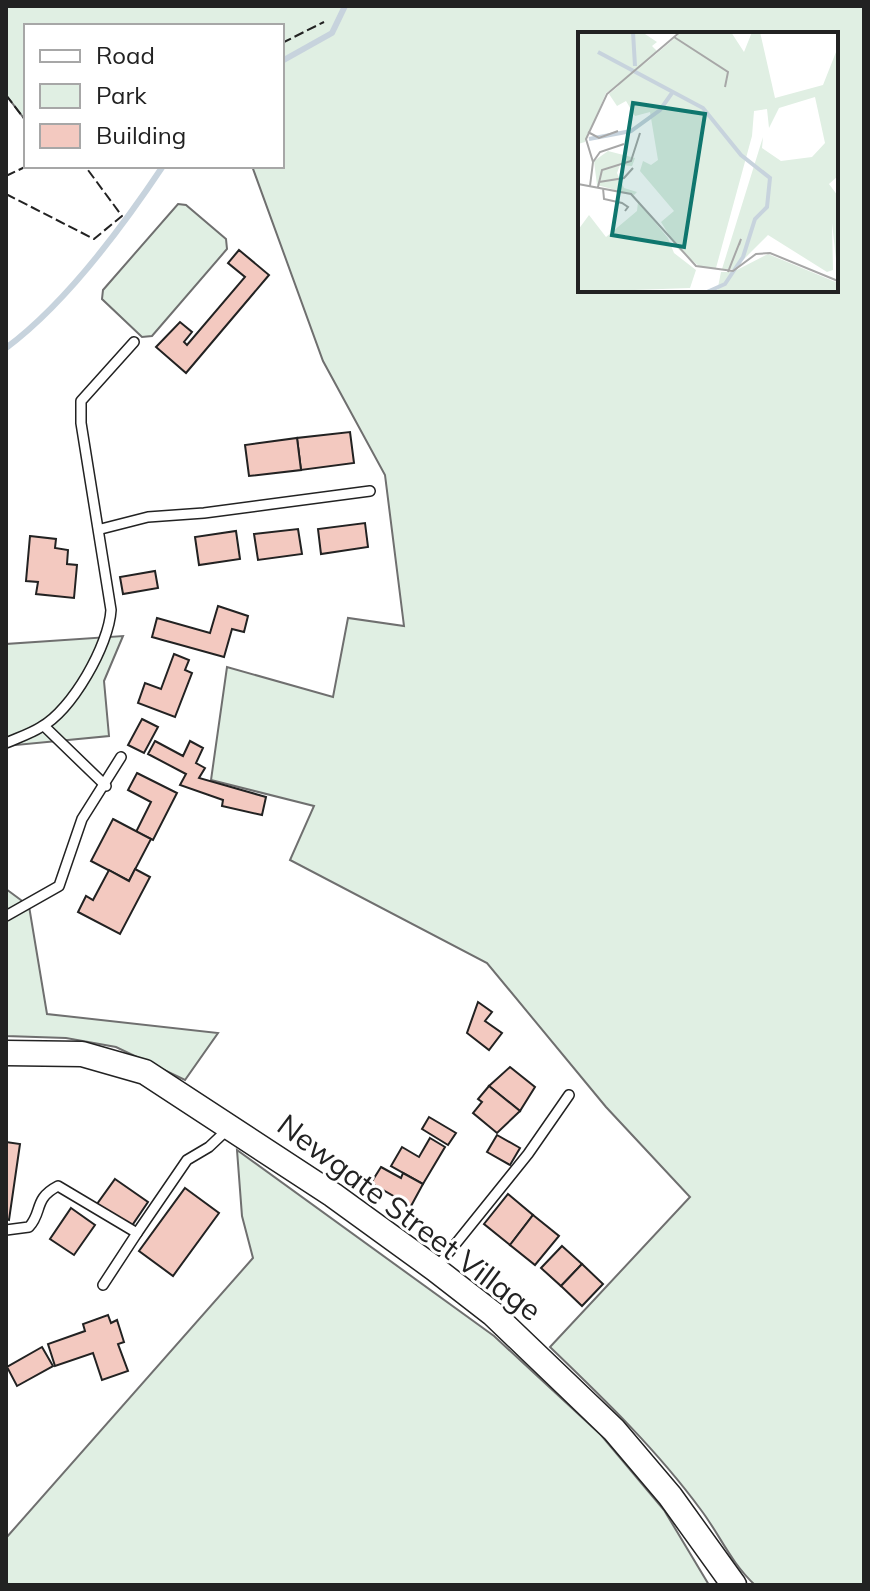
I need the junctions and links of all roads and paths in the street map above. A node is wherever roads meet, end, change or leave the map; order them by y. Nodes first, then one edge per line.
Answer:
1 (134, 342) dead end
2 (370, 491) dead end
3 (101, 529) junction
4 (44, 726) junction
5 (6, 743) edge
6 (121, 757) dead end
7 (106, 786) junction
8 (6, 916) edge
9 (6, 1053) edge
10 (569, 1095) dead end
11 (231, 1126) junction
12 (6, 1230) edge
13 (137, 1233) junction
14 (435, 1269) junction
15 (103, 1285) dead end
16 (734, 1585) edge

1 - 3 lane
2 - 3 lane
3 - 4 lane
4 - 5 lane
4 - 7 lane
6 - 7 lane
7 - 8 lane
9 - 11 street, Newgate Street Village
10 - 14 lane
11 - 13 lane
11 - 14 street, Newgate Street Village
12 - 13 lane
13 - 15 lane
14 - 16 street, Newgate Street Village

